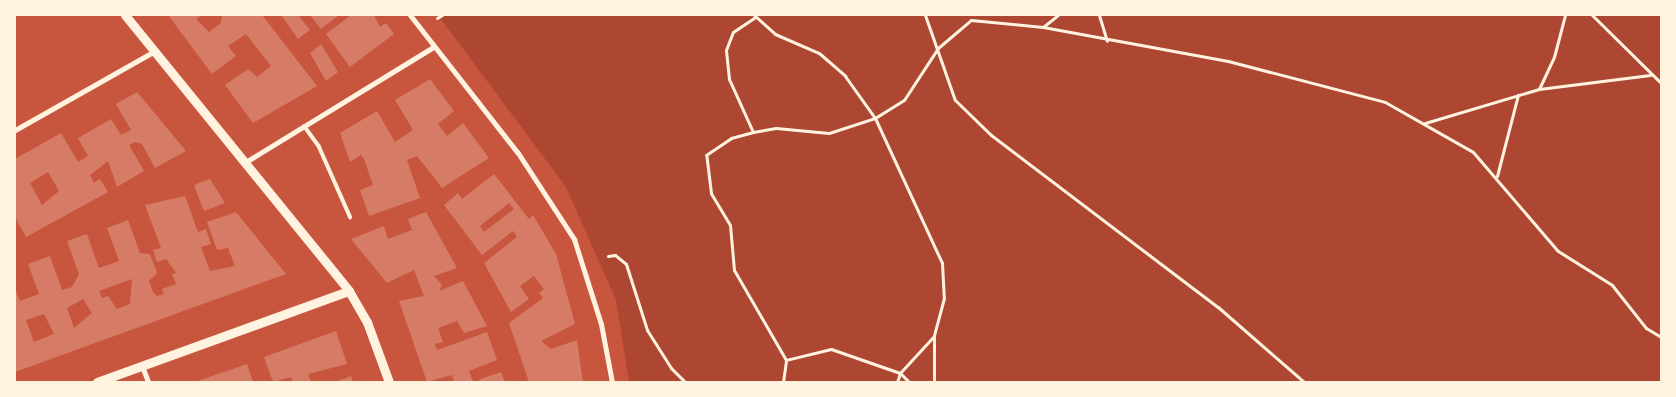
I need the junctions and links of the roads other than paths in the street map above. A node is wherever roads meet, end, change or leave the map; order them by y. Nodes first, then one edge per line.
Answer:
1 (125, 15) edge
2 (410, 15) edge
3 (433, 47) junction
4 (154, 52) junction
5 (304, 126) junction
6 (15, 130) edge
7 (242, 164) junction
8 (350, 217) dead end
9 (349, 291) junction
10 (142, 366) junction
11 (97, 382) edge
12 (148, 382) edge
13 (389, 382) edge
14 (612, 382) edge

1 - 4 street
2 - 3 street
3 - 5 street
3 - 14 street
4 - 6 street
4 - 7 street
5 - 7 street
5 - 8 lane
7 - 9 street
9 - 10 street
9 - 13 street
10 - 11 street
10 - 12 street

